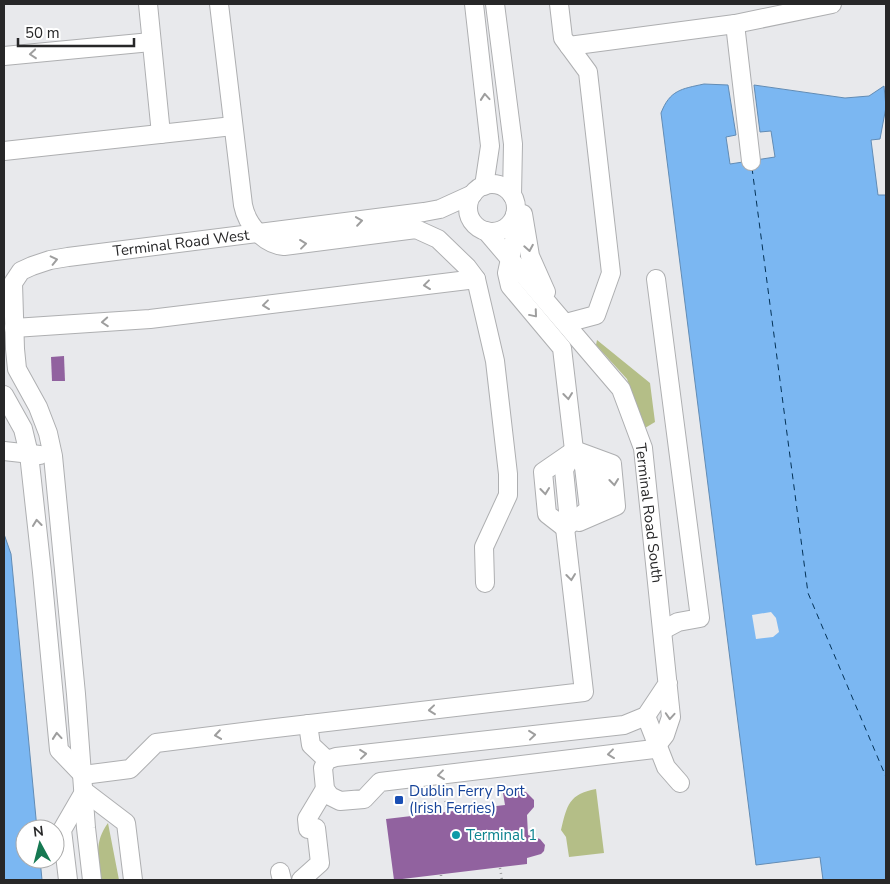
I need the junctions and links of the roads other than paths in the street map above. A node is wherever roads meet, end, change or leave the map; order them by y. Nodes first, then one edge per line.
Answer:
1 (148, 4) edge
2 (219, 4) edge
3 (474, 4) edge
4 (496, 4) edge
5 (559, 4) edge
6 (832, 4) edge
7 (735, 24) junction
8 (151, 42) junction
9 (569, 46) junction
10 (4, 56) edge
11 (233, 126) junction
12 (161, 134) junction
13 (4, 151) edge
14 (751, 161) dead end
15 (478, 190) junction
16 (514, 204) junction
17 (486, 231) junction
18 (258, 234) junction
19 (510, 258) junction
20 (476, 279) junction
21 (656, 279) dead end
22 (560, 317) junction
23 (14, 328) junction
24 (34, 399) junction
25 (7, 406) edge
26 (574, 450) junction
27 (4, 451) edge
28 (29, 454) junction
29 (53, 456) junction
30 (602, 507) junction
31 (565, 528) junction
32 (485, 583) dead end
33 (663, 630) junction
34 (668, 683) junction
35 (646, 716) junction
36 (308, 724) junction
37 (500, 738) junction
38 (657, 745) junction
39 (327, 760) junction
40 (503, 767) junction
41 (83, 783) junction
42 (680, 783) dead end
43 (324, 789) junction
44 (68, 880) edge
45 (92, 880) edge
46 (133, 880) edge
47 (301, 880) edge

1 - 8 street
2 - 11 street
15 -> 3 street
4 - 16 street, Terminal Road South
5 - 9 street
6 - 7 street
7 - 9 street
7 - 14 street
8 -> 10 street
8 - 12 street
9 - 22 street
11 - 12 street
11 - 18 street
12 - 13 street
15 - 16 street
15 - 17 street
18 -> 15 street, Terminal Road West
16 - 17 street
16 - 19 street
16 -> 22 street, Terminal Road South
17 - 19 street, Terminal Road South
18 -> 20 street
23 -> 18 street, Terminal Road West
19 - 22 street, Terminal Road South
19 -> 26 street
20 -> 23 street
20 - 32 street
21 - 33 street
22 - 33 street, Terminal Road South
23 - 24 street, Terminal Road West
24 - 25 street
24 - 29 street, Terminal Road West
25 - 28 street
26 - 30 street
26 -> 30 street
26 - 31 street
26 -> 31 street
27 - 28 street
28 - 29 street
41 -> 28 street
29 - 41 street, Terminal Road West
30 - 31 street
30 - 31 street
31 -> 36 street
33 - 34 street, Terminal Road South
34 - 35 street
34 -> 38 street, Terminal Road South
37 -> 35 street
35 - 38 street
36 - 39 street
36 -> 41 street
39 -> 37 street
37 - 40 street
38 -> 40 street
38 - 42 street
39 - 43 street
40 -> 43 street
41 - 44 street
41 - 45 street, Terminal Road West
41 - 46 street
43 - 47 street

